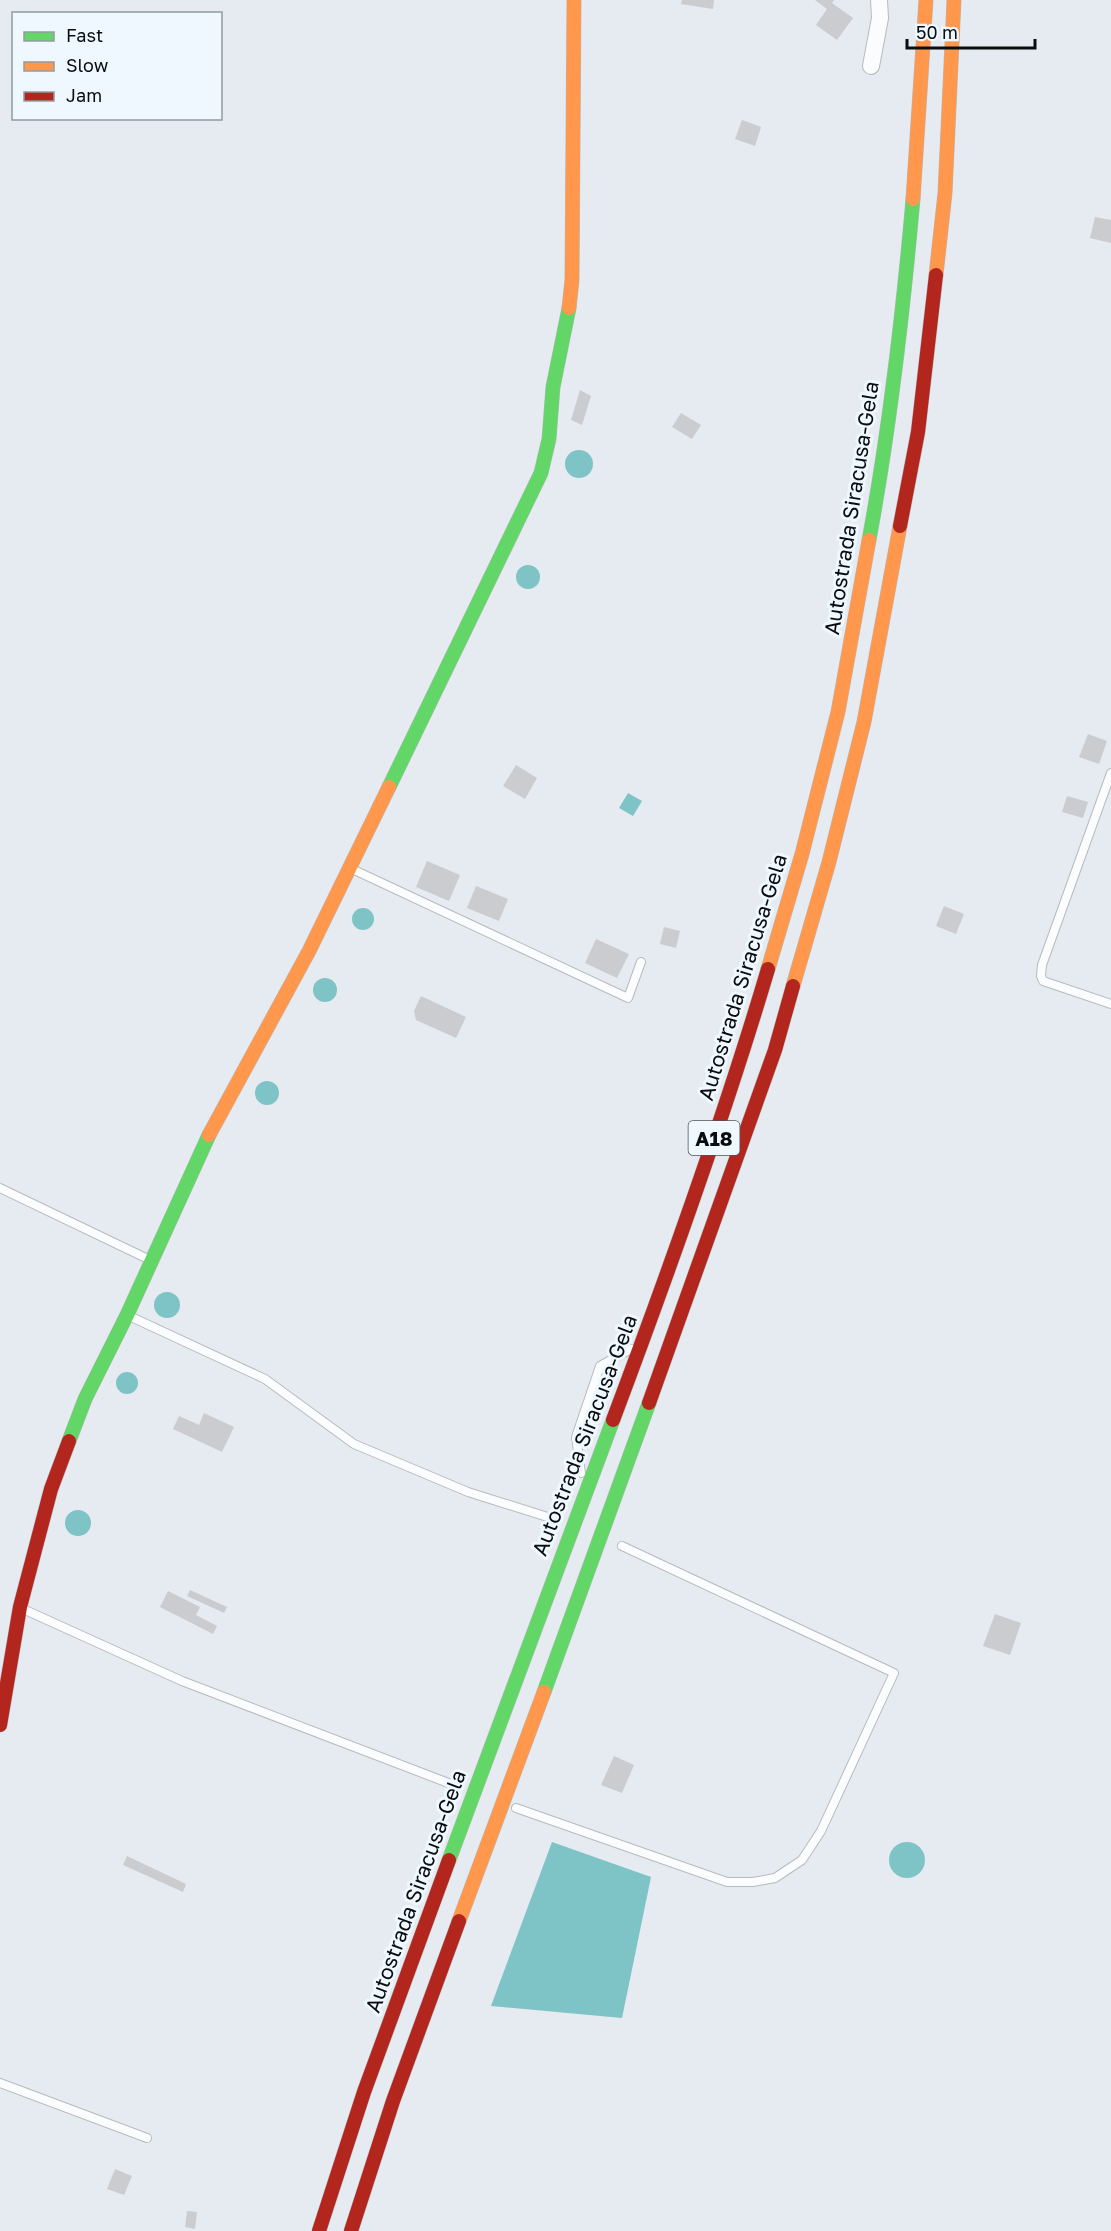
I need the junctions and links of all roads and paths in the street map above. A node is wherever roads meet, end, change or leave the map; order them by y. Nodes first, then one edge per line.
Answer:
1 (574, 0) edge
2 (879, 0) edge
3 (926, 0) edge
4 (954, 0) edge
5 (871, 66) dead end
6 (1111, 773) edge
7 (349, 868) junction
8 (641, 962) dead end
9 (1111, 1004) edge
10 (0, 1188) edge
11 (151, 1260) junction
12 (127, 1315) junction
13 (642, 1343) junction
14 (584, 1494) junction
15 (554, 1519) dead end
16 (622, 1546) dead end
17 (20, 1607) junction
18 (0, 1725) edge
19 (451, 1784) dead end
20 (516, 1808) dead end
21 (0, 2083) edge
22 (147, 2138) dead end
23 (319, 2231) edge
24 (351, 2231) edge

1 - 7 main road
2 - 5 street
3 - 13 main road, Autostrada Siracusa-Gela / A18
4 - 24 main road, A18
6 - 9 lane
7 - 8 lane
7 - 11 main road
10 - 11 lane
11 - 12 main road
12 - 15 lane
12 - 17 main road
13 - 14 main road, Autostrada Siracusa-Gela / A18
13 - 14 lane
14 - 23 main road, Autostrada Siracusa-Gela / A18
16 - 20 lane
17 - 18 main road
17 - 19 lane
21 - 22 lane

